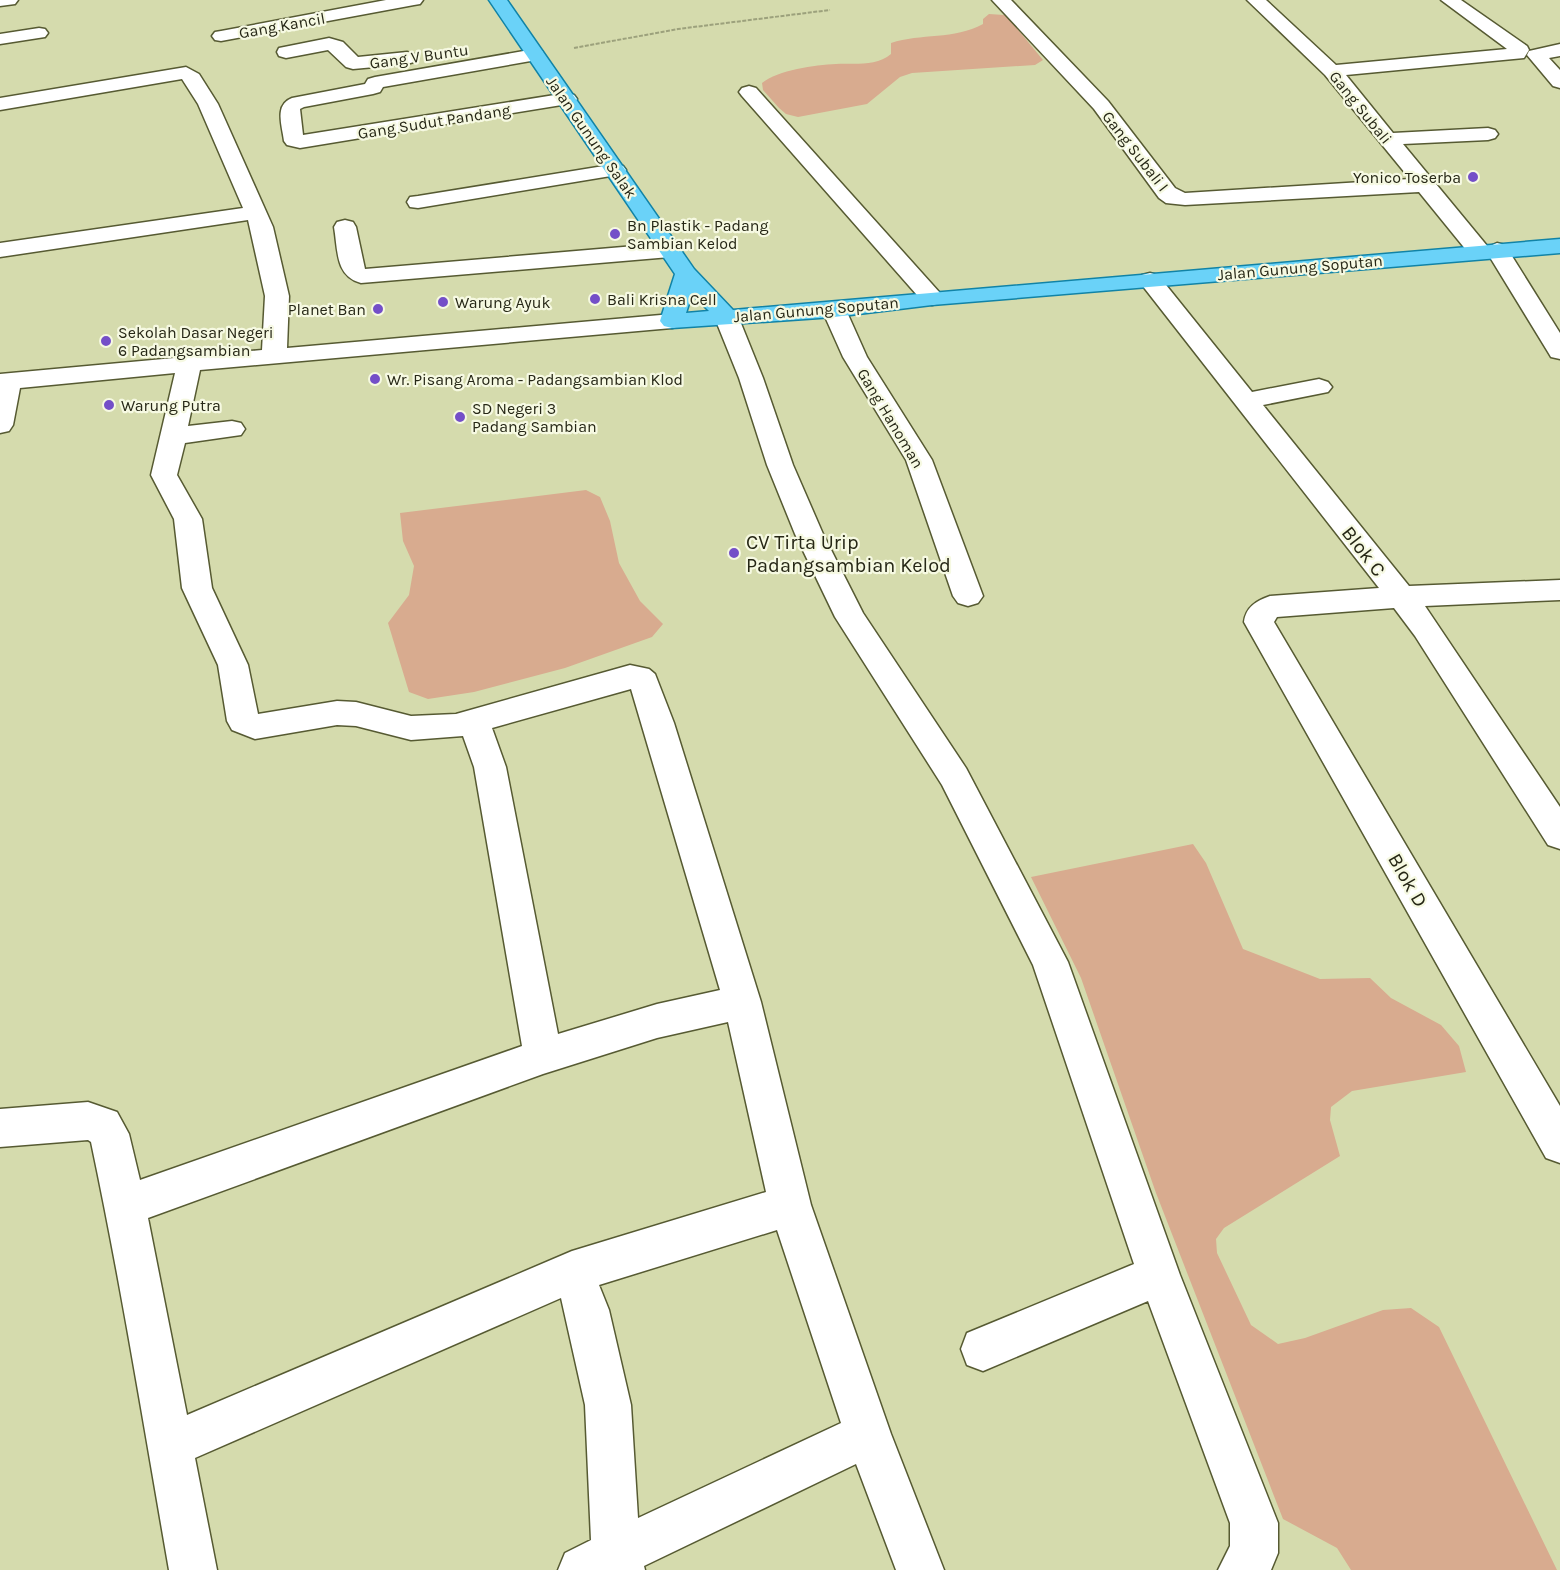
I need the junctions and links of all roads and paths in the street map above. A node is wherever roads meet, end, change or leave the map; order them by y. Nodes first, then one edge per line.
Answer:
1 (9, 0) edge
2 (414, 0) edge
3 (498, 0) edge
4 (1001, 0) edge
5 (1256, 0) edge
6 (1450, 0) edge
7 (0, 1) edge
8 (830, 10) dead end
9 (39, 33) dead end
10 (221, 36) dead end
11 (0, 39) edge
12 (529, 47) junction
13 (1560, 50) edge
14 (453, 51) dead end
15 (286, 52) dead end
16 (430, 55) dead end
17 (1332, 71) junction
18 (1560, 82) edge
19 (749, 92) dead end
20 (567, 99) junction
21 (0, 104) edge
22 (1488, 134) dead end
23 (1387, 139) junction
24 (616, 170) junction
25 (1424, 185) junction
26 (418, 202) dead end
27 (255, 213) junction
28 (345, 227) dead end
29 (1560, 246) edge
30 (0, 250) edge
31 (669, 250) junction
32 (1488, 250) junction
33 (686, 274) junction
34 (1150, 280) junction
35 (932, 298) junction
36 (834, 310) junction
37 (726, 316) junction
38 (672, 321) junction
39 (1560, 352) edge
40 (274, 356) junction
41 (189, 366) junction
42 (4, 382) edge
43 (1319, 387) dead end
44 (1245, 401) junction
45 (0, 425) edge
46 (232, 429) dead end
47 (172, 436) junction
48 (1560, 590) edge
49 (968, 596) dead end
50 (1401, 597) junction
51 (474, 722) junction
52 (1560, 835) edge
53 (742, 1002) junction
54 (543, 1056) junction
55 (0, 1128) edge
56 (1560, 1144) edge
57 (790, 1205) junction
58 (125, 1206) junction
59 (572, 1272) junction
60 (1159, 1275) junction
61 (983, 1349) dead end
62 (868, 1434) junction
63 (168, 1446) junction
64 (607, 1564) edge
65 (193, 1570) edge
66 (920, 1570) edge
67 (1242, 1570) edge

1 - 7 street
2 - 10 street, Gang Kancil
3 - 12 main road, Jalan Gunung Salak
4 - 25 street, Gang Subali I
5 - 17 street, Gang Subali
6 - 17 street
8 - 12 path
9 - 11 street
12 - 14 street, Gang V Buntu
12 - 20 main road, Jalan Gunung Salak
12 - 20 street, Gang Sudut Pandang
13 - 18 street
15 - 16 street, Gang V Buntu
17 - 23 street, Gang Subali
19 - 35 street
20 - 24 main road, Jalan Gunung Salak
21 - 27 street
22 - 23 street
23 - 25 street, Gang Subali
24 - 26 street
24 - 31 main road, Jalan Gunung Salak
25 - 32 street, Gang Subali
27 - 30 street
27 - 40 street
28 - 31 street
29 - 32 main road, Jalan Gunung Soputan
31 - 33 main road, Jalan Gunung Salak
32 - 34 main road, Jalan Gunung Soputan
32 - 39 street, Gang Subali
33 - 37 main road, Jalan Gunung Salak
33 - 38 main road
34 - 35 main road, Jalan Gunung Soputan
34 - 44 street, Blok C
35 - 36 main road, Jalan Gunung Soputan
36 - 37 main road, Jalan Gunung Soputan
36 - 49 street, Gang Hanoman
37 - 38 main road, Jalan Gunung Soputan
37 - 60 street
38 - 40 street, Jalan Gunung Soputan
40 - 41 street, Jalan Gunung Soputan
41 - 42 street, Jalan Gunung Soputan
41 - 47 street
42 - 45 street
43 - 44 street
44 - 50 street, Blok C
46 - 47 street
47 - 51 street
48 - 50 street
50 - 52 street, Blok C
50 - 56 street, Blok D
51 - 53 street
51 - 54 street
53 - 54 street
53 - 57 street
54 - 58 street
55 - 58 street
57 - 59 street
57 - 62 street
58 - 63 street
59 - 63 street
59 - 64 street
60 - 61 street
60 - 67 street
62 - 64 street
62 - 66 street
63 - 65 street

